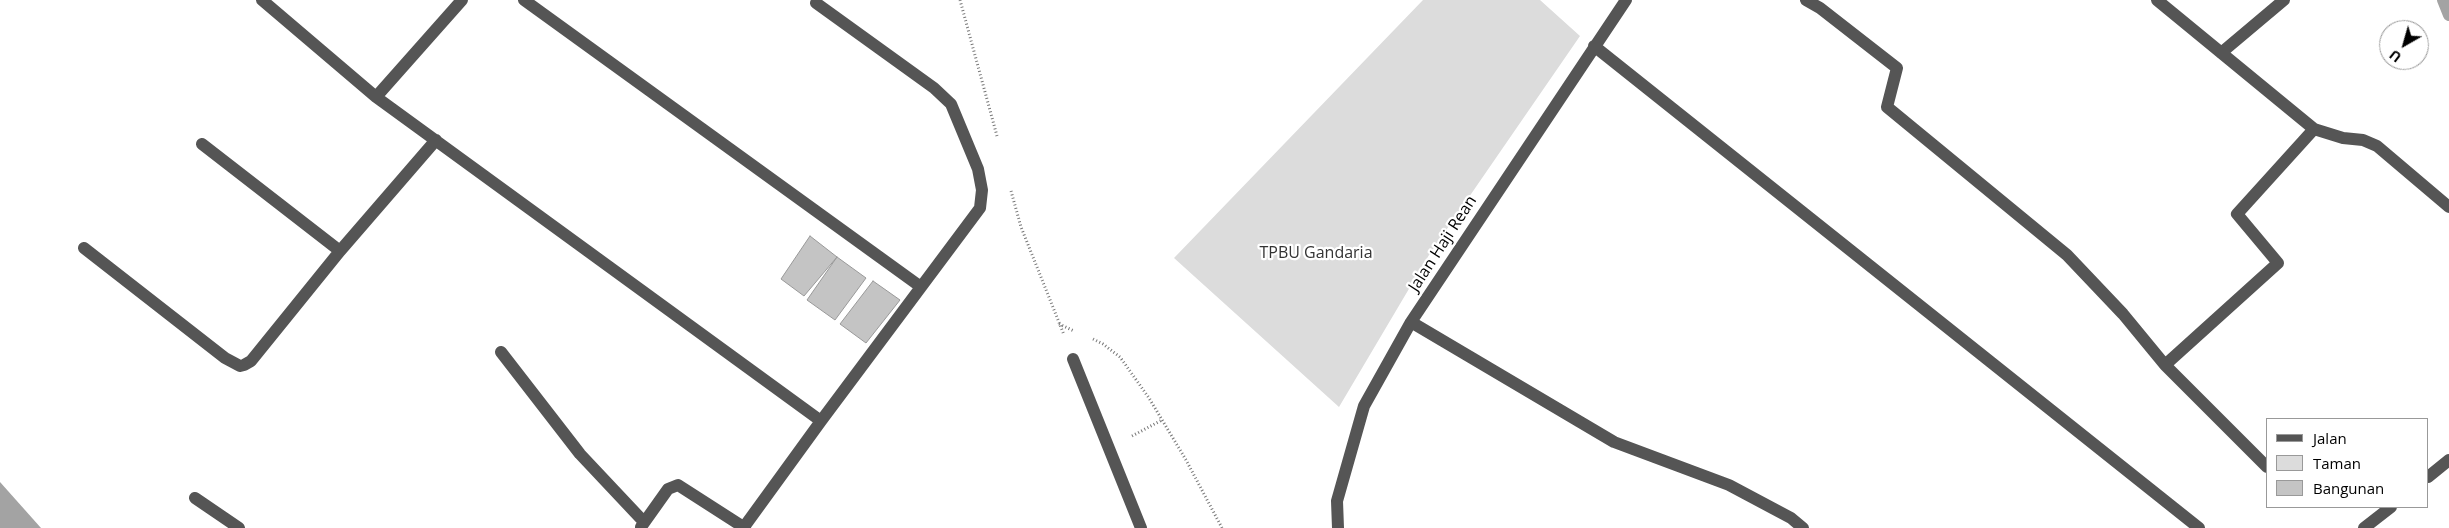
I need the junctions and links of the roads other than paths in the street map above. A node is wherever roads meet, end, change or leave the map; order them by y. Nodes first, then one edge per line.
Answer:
1 (262, 0) edge
2 (462, 0) edge
3 (524, 0) edge
4 (1626, 0) edge
5 (1806, 0) edge
6 (2156, 0) edge
7 (2284, 0) edge
8 (816, 3) dead end
9 (1594, 46) junction
10 (2221, 53) junction
11 (376, 96) junction
12 (2314, 129) junction
13 (436, 140) junction
14 (202, 144) dead end
15 (2449, 208) edge
16 (84, 248) dead end
17 (340, 251) junction
18 (921, 287) junction
19 (1411, 322) junction
20 (501, 352) dead end
21 (1073, 359) road end
22 (2165, 365) junction
23 (821, 421) junction
24 (2449, 460) edge
25 (2266, 466) edge
26 (2429, 476) edge
27 (195, 498) dead end
28 (2390, 508) edge
29 (642, 525) edge
30 (239, 528) edge
31 (744, 528) edge
32 (1141, 528) edge
33 (1338, 528) edge
34 (1803, 528) edge
35 (2199, 528) edge
36 (2364, 528) edge

1 - 11 street
2 - 11 street
3 - 18 street
4 - 9 street, Jalan Haji Rean
5 - 22 street
6 - 10 street
7 - 10 street
8 - 18 street
9 - 19 street, Jalan Haji Rean
9 - 35 street
10 - 12 street
11 - 13 street
12 - 15 street
12 - 22 street
13 - 17 street
13 - 23 street
14 - 17 street
16 - 17 street
18 - 23 street
19 - 33 street, Jalan Haji Rean
19 - 34 street
20 - 29 street
21 - 32 street
22 - 25 street
23 - 31 street
24 - 26 street
27 - 30 street
28 - 36 street
29 - 31 street

